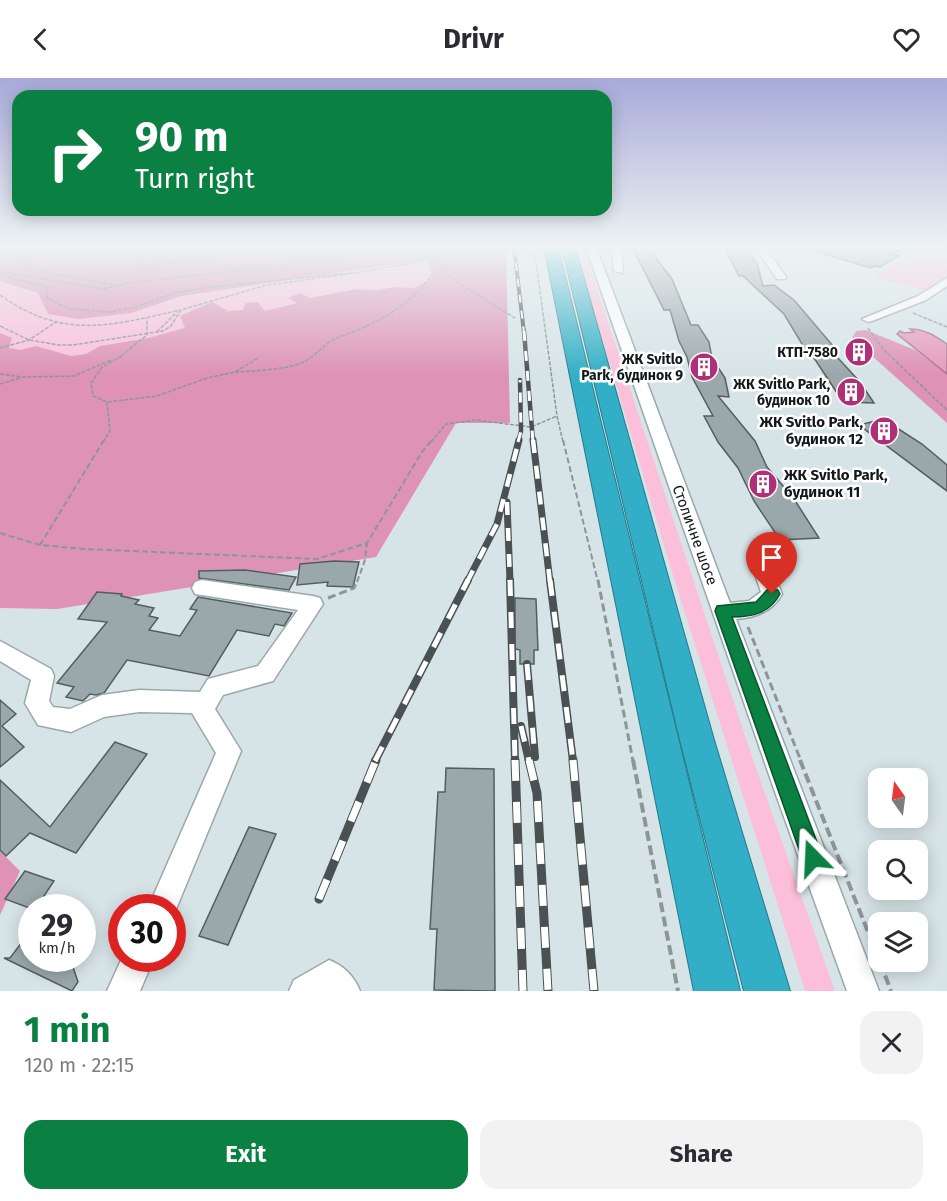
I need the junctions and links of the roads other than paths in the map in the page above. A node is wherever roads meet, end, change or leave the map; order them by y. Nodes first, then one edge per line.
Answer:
1 (561, 290) edge
2 (579, 290) edge
3 (606, 290) edge
4 (934, 290) edge
5 (868, 319) road end
6 (763, 568) dead end
7 (202, 588) dead end
8 (722, 611) junction
9 (0, 650) edge
10 (206, 703) junction
11 (169, 894) edge
12 (132, 972) edge
13 (123, 991) edge
14 (305, 991) edge
15 (344, 991) edge
16 (717, 991) edge
17 (767, 991) edge
18 (862, 991) edge

1 - 16 highway
2 - 17 highway
3 - 8 street, Столичне шосе
4 - 5 street
6 - 8 street
7 - 10 street
8 - 18 street, Столичне шосе
9 - 10 street
10 - 11 street
12 - 13 street
14 - 15 street

